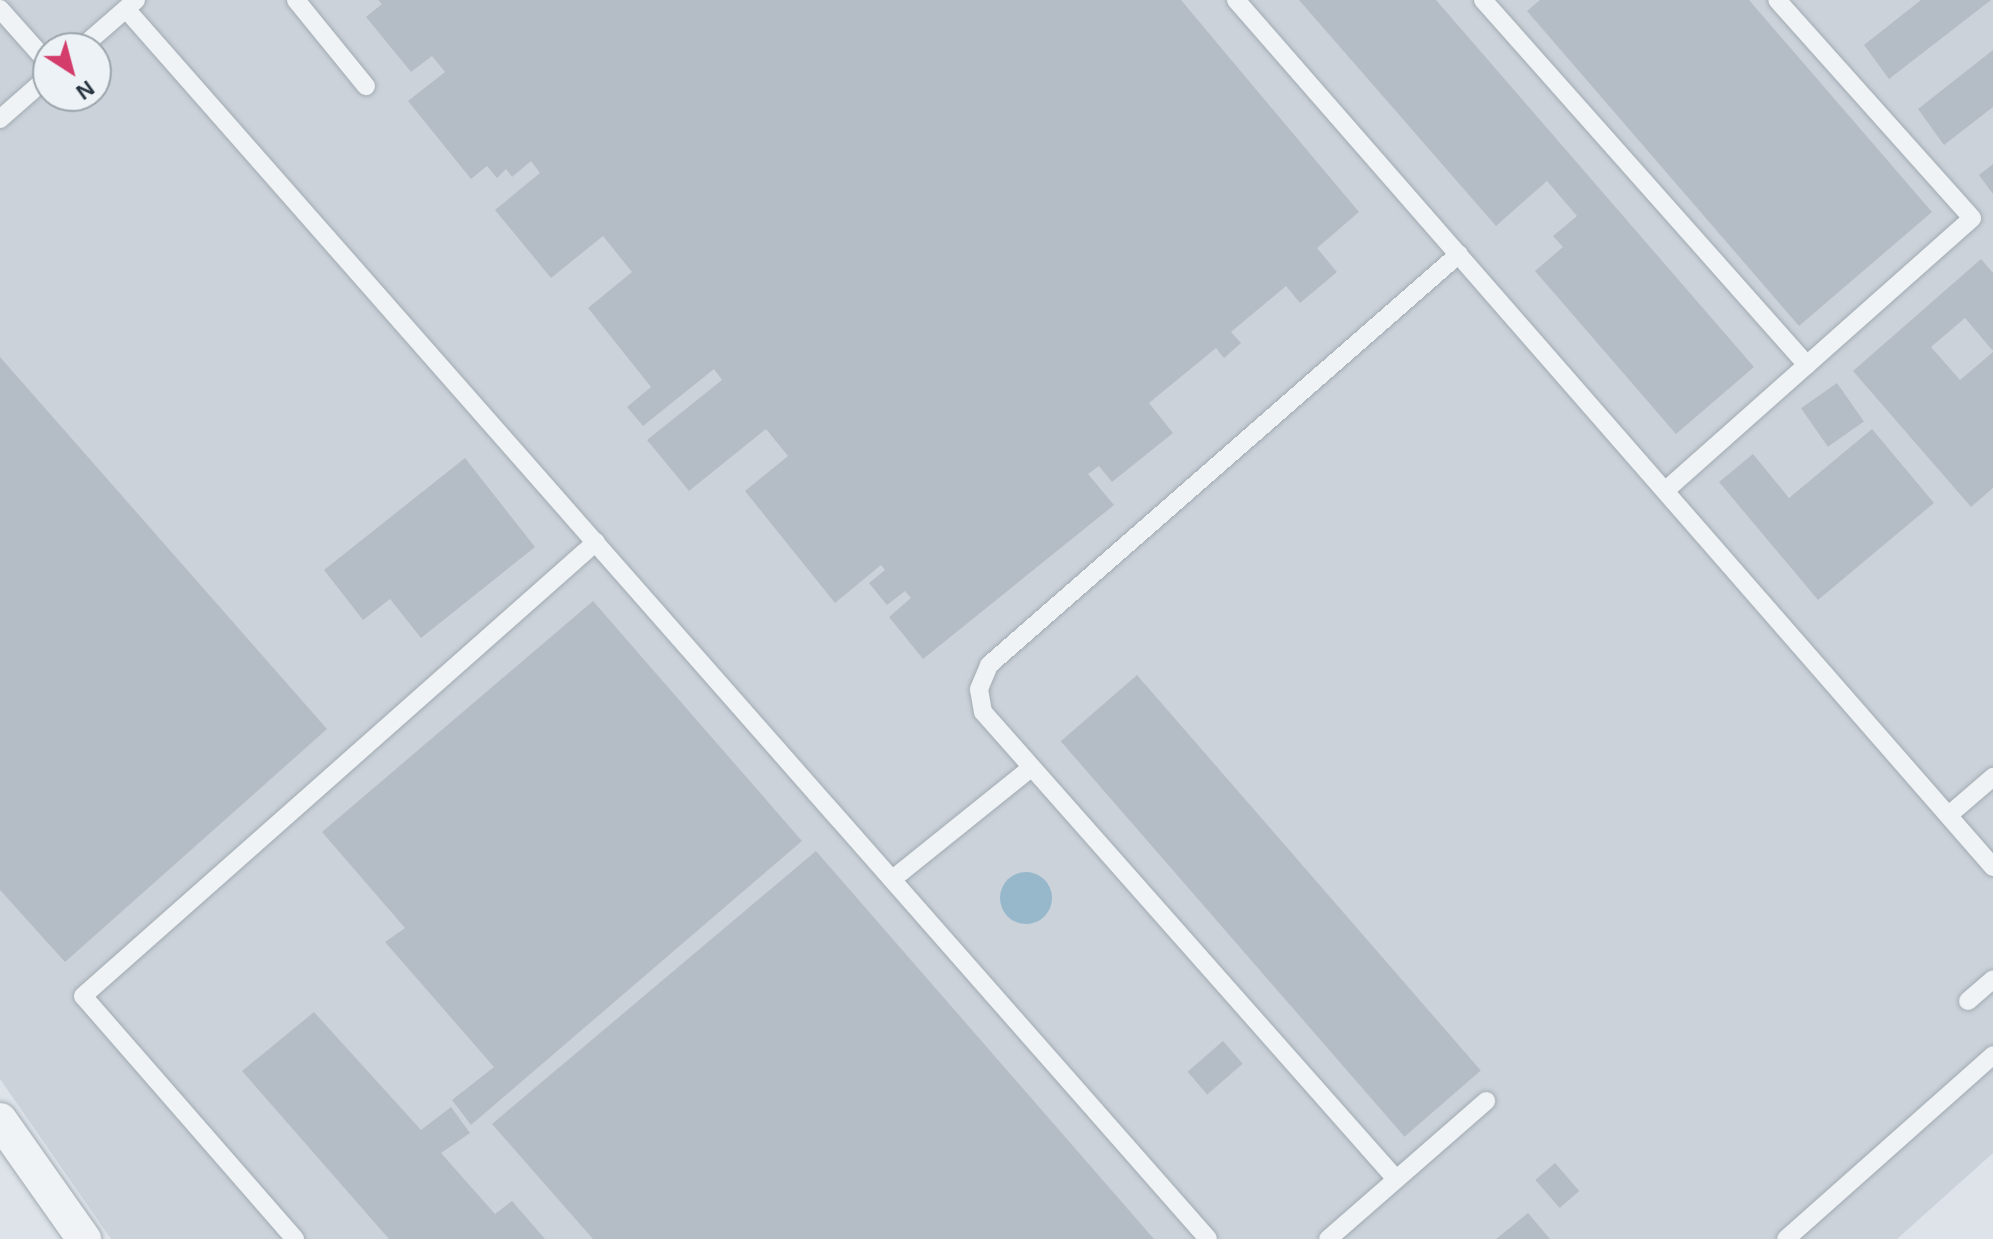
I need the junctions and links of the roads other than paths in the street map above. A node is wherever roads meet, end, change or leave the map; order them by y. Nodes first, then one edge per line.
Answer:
1 (296, 0) edge
2 (1236, 0) edge
3 (1777, 0) edge
4 (1492, 3) edge
5 (131, 4) edge
6 (0, 9) edge
7 (99, 32) edge
8 (32, 45) edge
9 (366, 86) dead end
10 (32, 91) edge
11 (0, 119) edge
12 (1459, 254) junction
13 (1807, 365) junction
14 (1666, 490) junction
15 (596, 542) junction
16 (1031, 768) junction
17 (1993, 777) edge
18 (1950, 814) junction
19 (1993, 867) edge
20 (894, 878) junction
21 (1993, 979) edge
22 (1968, 1001) dead end
23 (1993, 1055) edge
24 (1486, 1101) dead end
25 (0, 1120) edge
26 (1396, 1179) junction
27 (84, 1239) edge
28 (295, 1239) edge
29 (1208, 1239) edge
30 (1328, 1239) edge
31 (1786, 1239) edge

1 - 9 lane
2 - 12 lane
3 - 13 lane
4 - 13 lane
5 - 7 lane
5 - 15 lane
6 - 8 lane
10 - 11 lane
12 - 14 lane
12 - 16 lane
13 - 14 lane
14 - 18 lane
15 - 20 lane
15 - 28 lane
16 - 20 lane
16 - 26 lane
17 - 18 lane
18 - 19 lane
20 - 29 lane
21 - 22 lane
23 - 31 lane
24 - 26 lane
25 - 27 street
26 - 30 lane

